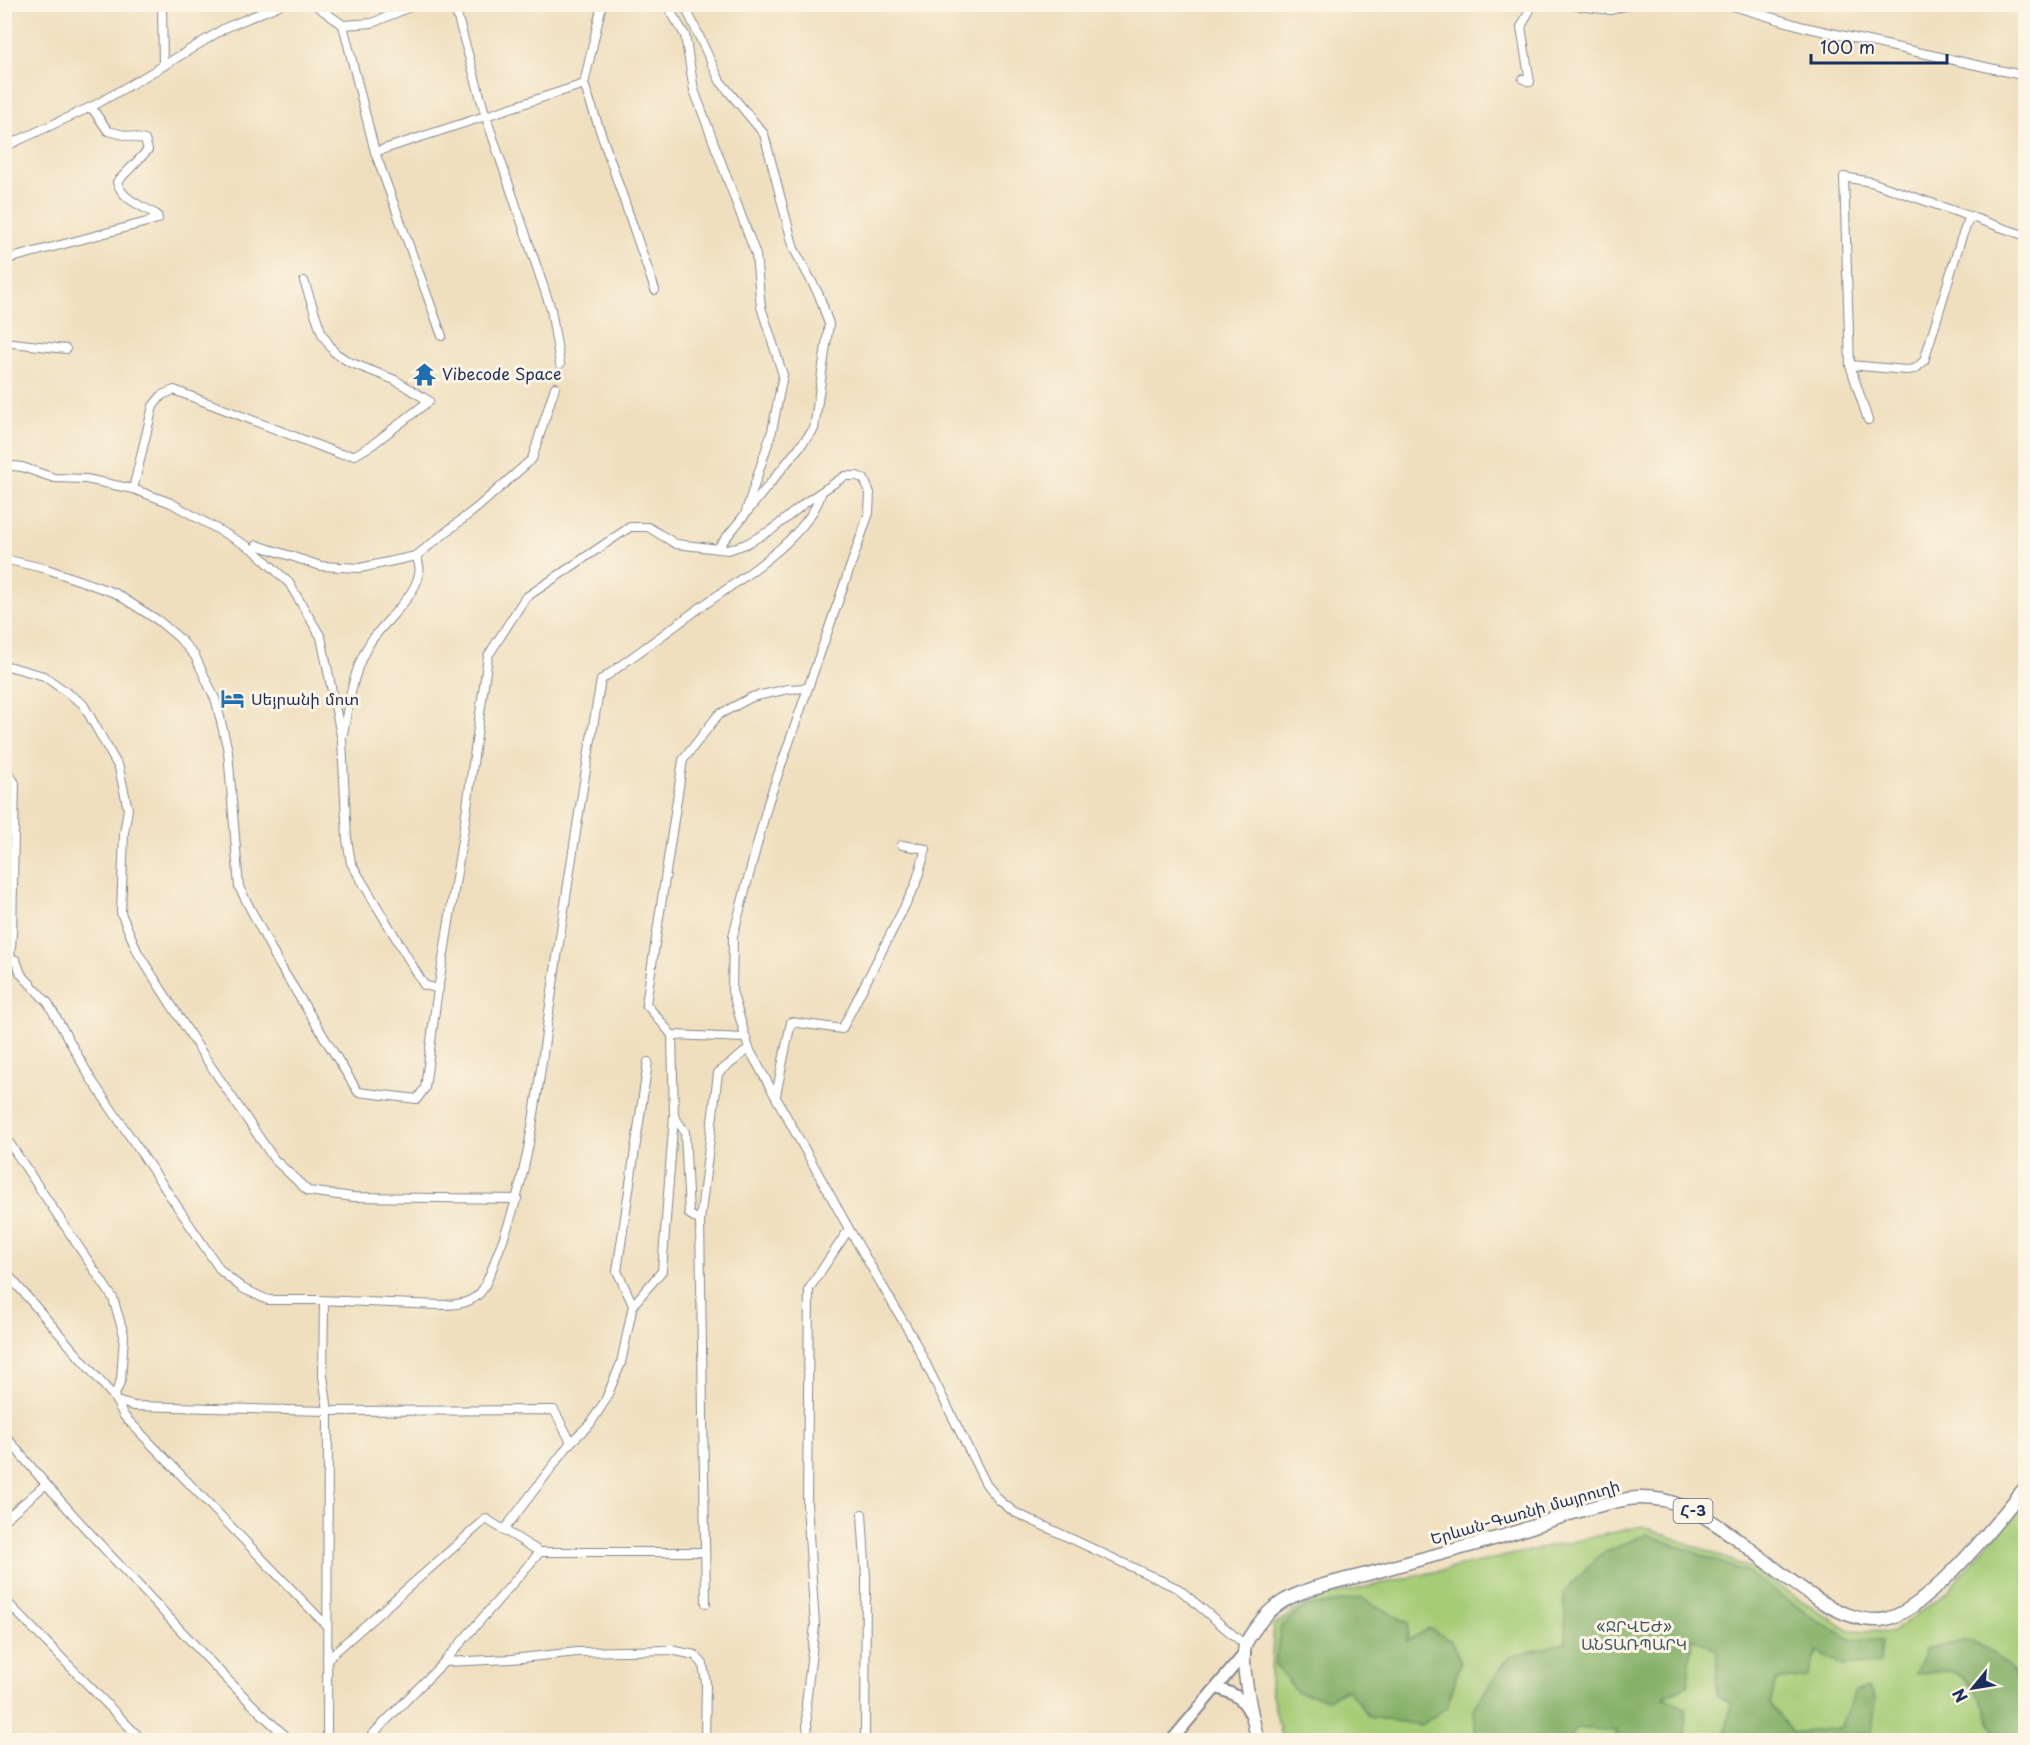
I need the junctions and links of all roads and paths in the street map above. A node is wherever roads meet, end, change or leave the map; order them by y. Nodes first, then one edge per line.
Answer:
1 (162, 4) edge
2 (282, 4) edge
3 (314, 4) edge
4 (417, 4) edge
5 (454, 4) edge
6 (602, 4) edge
7 (666, 4) edge
8 (684, 4) edge
9 (1533, 4) edge
10 (1561, 4) edge
11 (1632, 4) edge
12 (1726, 4) edge
13 (344, 25) junction
14 (163, 66) junction
15 (2025, 76) edge
16 (1523, 79) dead end
17 (584, 84) junction
18 (91, 107) junction
19 (486, 117) junction
20 (4, 147) edge
21 (375, 152) junction
22 (1970, 216) junction
23 (2025, 236) edge
24 (4, 260) edge
25 (304, 281) dead end
26 (655, 290) dead end
27 (442, 336) dead end
28 (4, 342) edge
29 (66, 349) dead end
30 (560, 364) dead end
31 (1850, 365) junction
32 (555, 387) dead end
33 (1868, 420) dead end
34 (4, 465) edge
35 (133, 489) junction
36 (820, 494) junction
37 (746, 514) junction
38 (257, 545) dead end
39 (717, 549) junction
40 (416, 556) junction
41 (4, 559) edge
42 (4, 666) edge
43 (808, 688) junction
44 (342, 740) junction
45 (4, 767) edge
46 (902, 845) dead end
47 (10, 958) junction
48 (439, 989) junction
49 (4, 1028) edge
50 (672, 1035) junction
51 (746, 1038) junction
52 (749, 1049) junction
53 (648, 1062) dead end
54 (776, 1095) junction
55 (674, 1116) junction
56 (4, 1135) edge
57 (517, 1199) junction
58 (700, 1221) junction
59 (849, 1228) junction
60 (4, 1270) edge
61 (324, 1300) junction
62 (633, 1305) junction
63 (115, 1399) junction
64 (328, 1411) junction
65 (4, 1434) edge
66 (571, 1442) junction
67 (45, 1485) junction
68 (2025, 1486) edge
69 (862, 1514) dead end
70 (4, 1520) edge
71 (504, 1530) junction
72 (540, 1552) junction
73 (705, 1552) junction
74 (4, 1599) edge
75 (706, 1603) dead end
76 (327, 1626) junction
77 (1245, 1649) junction
78 (327, 1659) junction
79 (444, 1662) junction
80 (1217, 1688) junction
81 (1251, 1716) junction
82 (142, 1740) edge
83 (290, 1740) edge
84 (327, 1740) edge
85 (367, 1740) edge
86 (705, 1740) edge
87 (808, 1740) edge
88 (865, 1740) edge
89 (1172, 1740) edge
90 (1258, 1740) edge

1 - 14 street
2 - 14 street
3 - 13 street
4 - 13 street
5 - 19 street
6 - 17 street
7 - 37 street
8 - 37 street
9 - 16 street
10 - 11 street
12 - 15 street
13 - 21 street
14 - 18 street
17 - 19 street
17 - 26 street
18 - 20 street
18 - 24 street
19 - 21 street
19 - 30 street
21 - 27 street
22 - 23 street
22 - 31 street
22 - 31 street
25 - 35 street
28 - 29 street
31 - 33 street
32 - 40 street
34 - 35 street
35 - 44 street
36 - 39 street
36 - 43 street
36 - 57 street
37 - 39 street
38 - 40 street
39 - 48 street
40 - 44 street
41 - 48 street
42 - 57 street
43 - 50 street
43 - 51 street
44 - 48 street
45 - 47 street
46 - 54 street
47 - 49 street
47 - 61 street
50 - 51 street
50 - 55 street
51 - 52 street
52 - 54 street
52 - 58 street
53 - 62 street
54 - 59 street
55 - 58 street
55 - 62 street
56 - 63 street
57 - 61 street
58 - 73 street
59 - 77 street
59 - 87 street
60 - 63 street
61 - 64 street
62 - 66 street
63 - 64 street
63 - 76 street
64 - 66 street
64 - 76 street
65 - 67 street
66 - 71 street
67 - 70 street
67 - 83 street
68 - 77 main road, Երևան-Գառնի մայրուղի / Հ-3
69 - 88 street
71 - 72 street
71 - 78 street
72 - 73 street
72 - 79 street
73 - 75 street
74 - 82 street
76 - 78 street
77 - 80 main road
77 - 81 main road
78 - 84 street
79 - 85 street
79 - 86 street
80 - 81 main road
80 - 89 main road
81 - 90 main road

